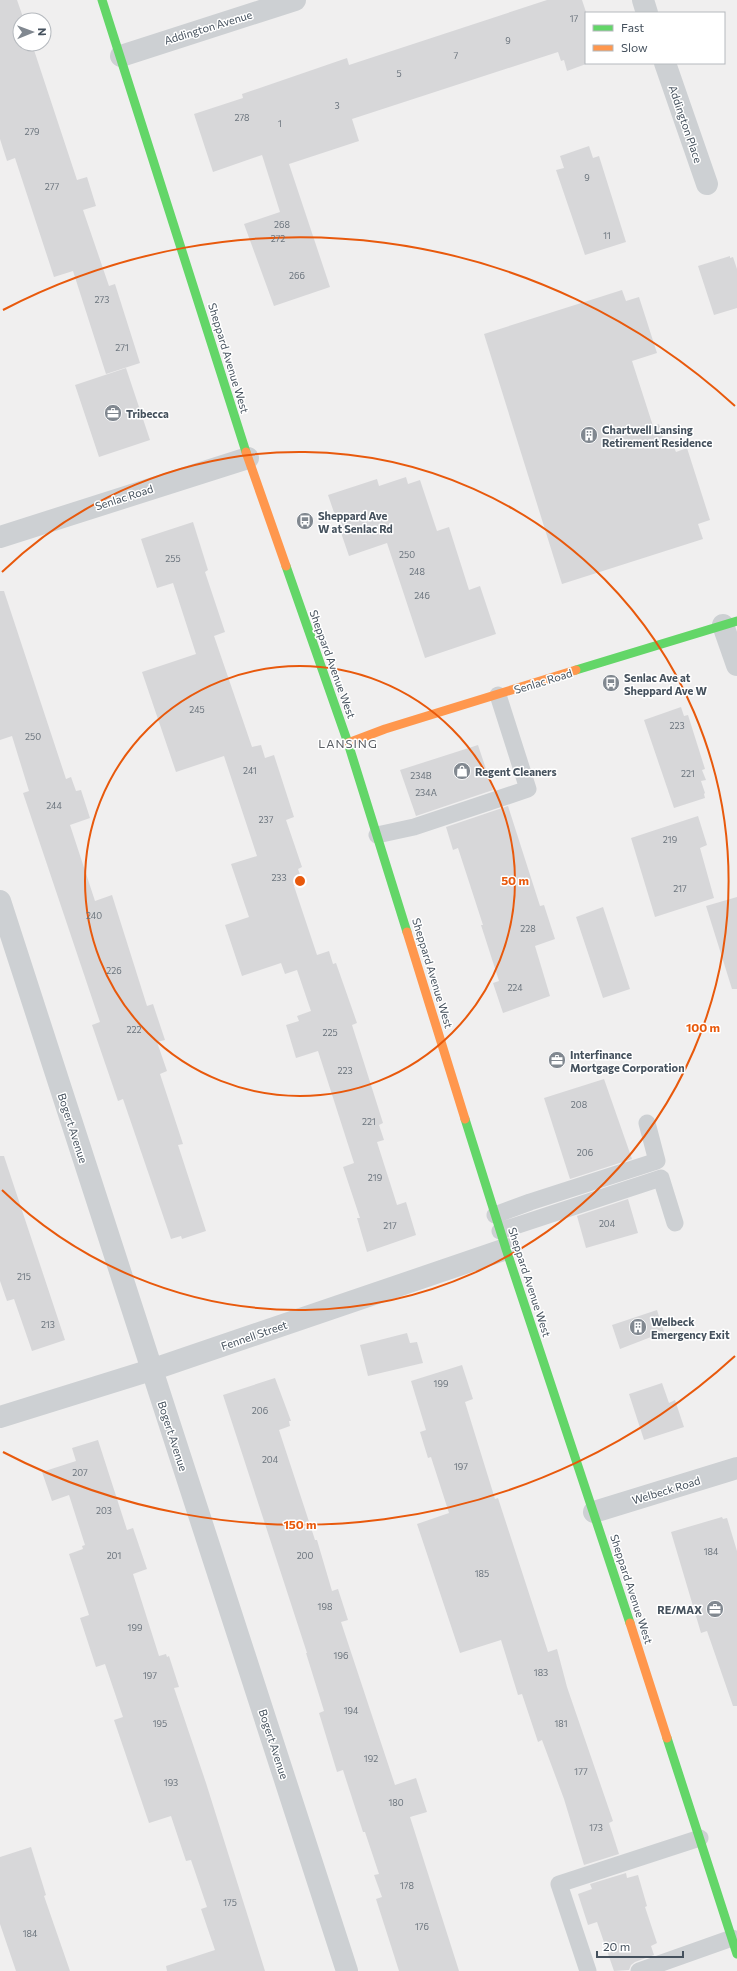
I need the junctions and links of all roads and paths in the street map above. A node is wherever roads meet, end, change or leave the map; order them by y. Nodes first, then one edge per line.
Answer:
1 (102, 0) edge
2 (295, 0) edge
3 (643, 0) edge
4 (647, 12) edge
5 (121, 56) junction
6 (665, 64) edge
7 (707, 184) dead end
8 (248, 458) junction
9 (0, 538) edge
10 (730, 623) edge
11 (737, 665) edge
12 (498, 695) junction
13 (348, 743) junction
14 (377, 834) junction
15 (0, 901) edge
16 (647, 1123) dead end
17 (675, 1223) dead end
18 (500, 1231) junction
19 (151, 1370) junction
20 (0, 1417) edge
21 (737, 1468) edge
22 (594, 1512) junction
23 (700, 1838) junction
24 (734, 1946) edge
25 (347, 1971) edge
26 (588, 1971) edge
27 (639, 1971) edge

1 - 5 main road, Sheppard Avenue West
2 - 5 street, Addington Avenue
3 - 4 street
5 - 8 main road, Sheppard Avenue West
6 - 7 street, Addington Place
8 - 9 street, Senlac Road
8 - 13 main road, Sheppard Avenue West
10 - 11 street
10 - 12 main road, Senlac Road
12 - 13 main road, Senlac Road
12 - 14 lane
13 - 14 main road, Sheppard Avenue West
14 - 18 main road, Sheppard Avenue West
15 - 19 street, Bogert Avenue
16 - 18 lane
17 - 18 lane
18 - 19 street, Fennell Street
18 - 22 main road, Sheppard Avenue West
19 - 20 street, Fennell Street
19 - 25 street, Bogert Avenue
21 - 22 street, Welbeck Road
22 - 23 main road, Sheppard Avenue West
23 - 24 main road, Sheppard Avenue West
23 - 26 lane
24 - 27 lane

